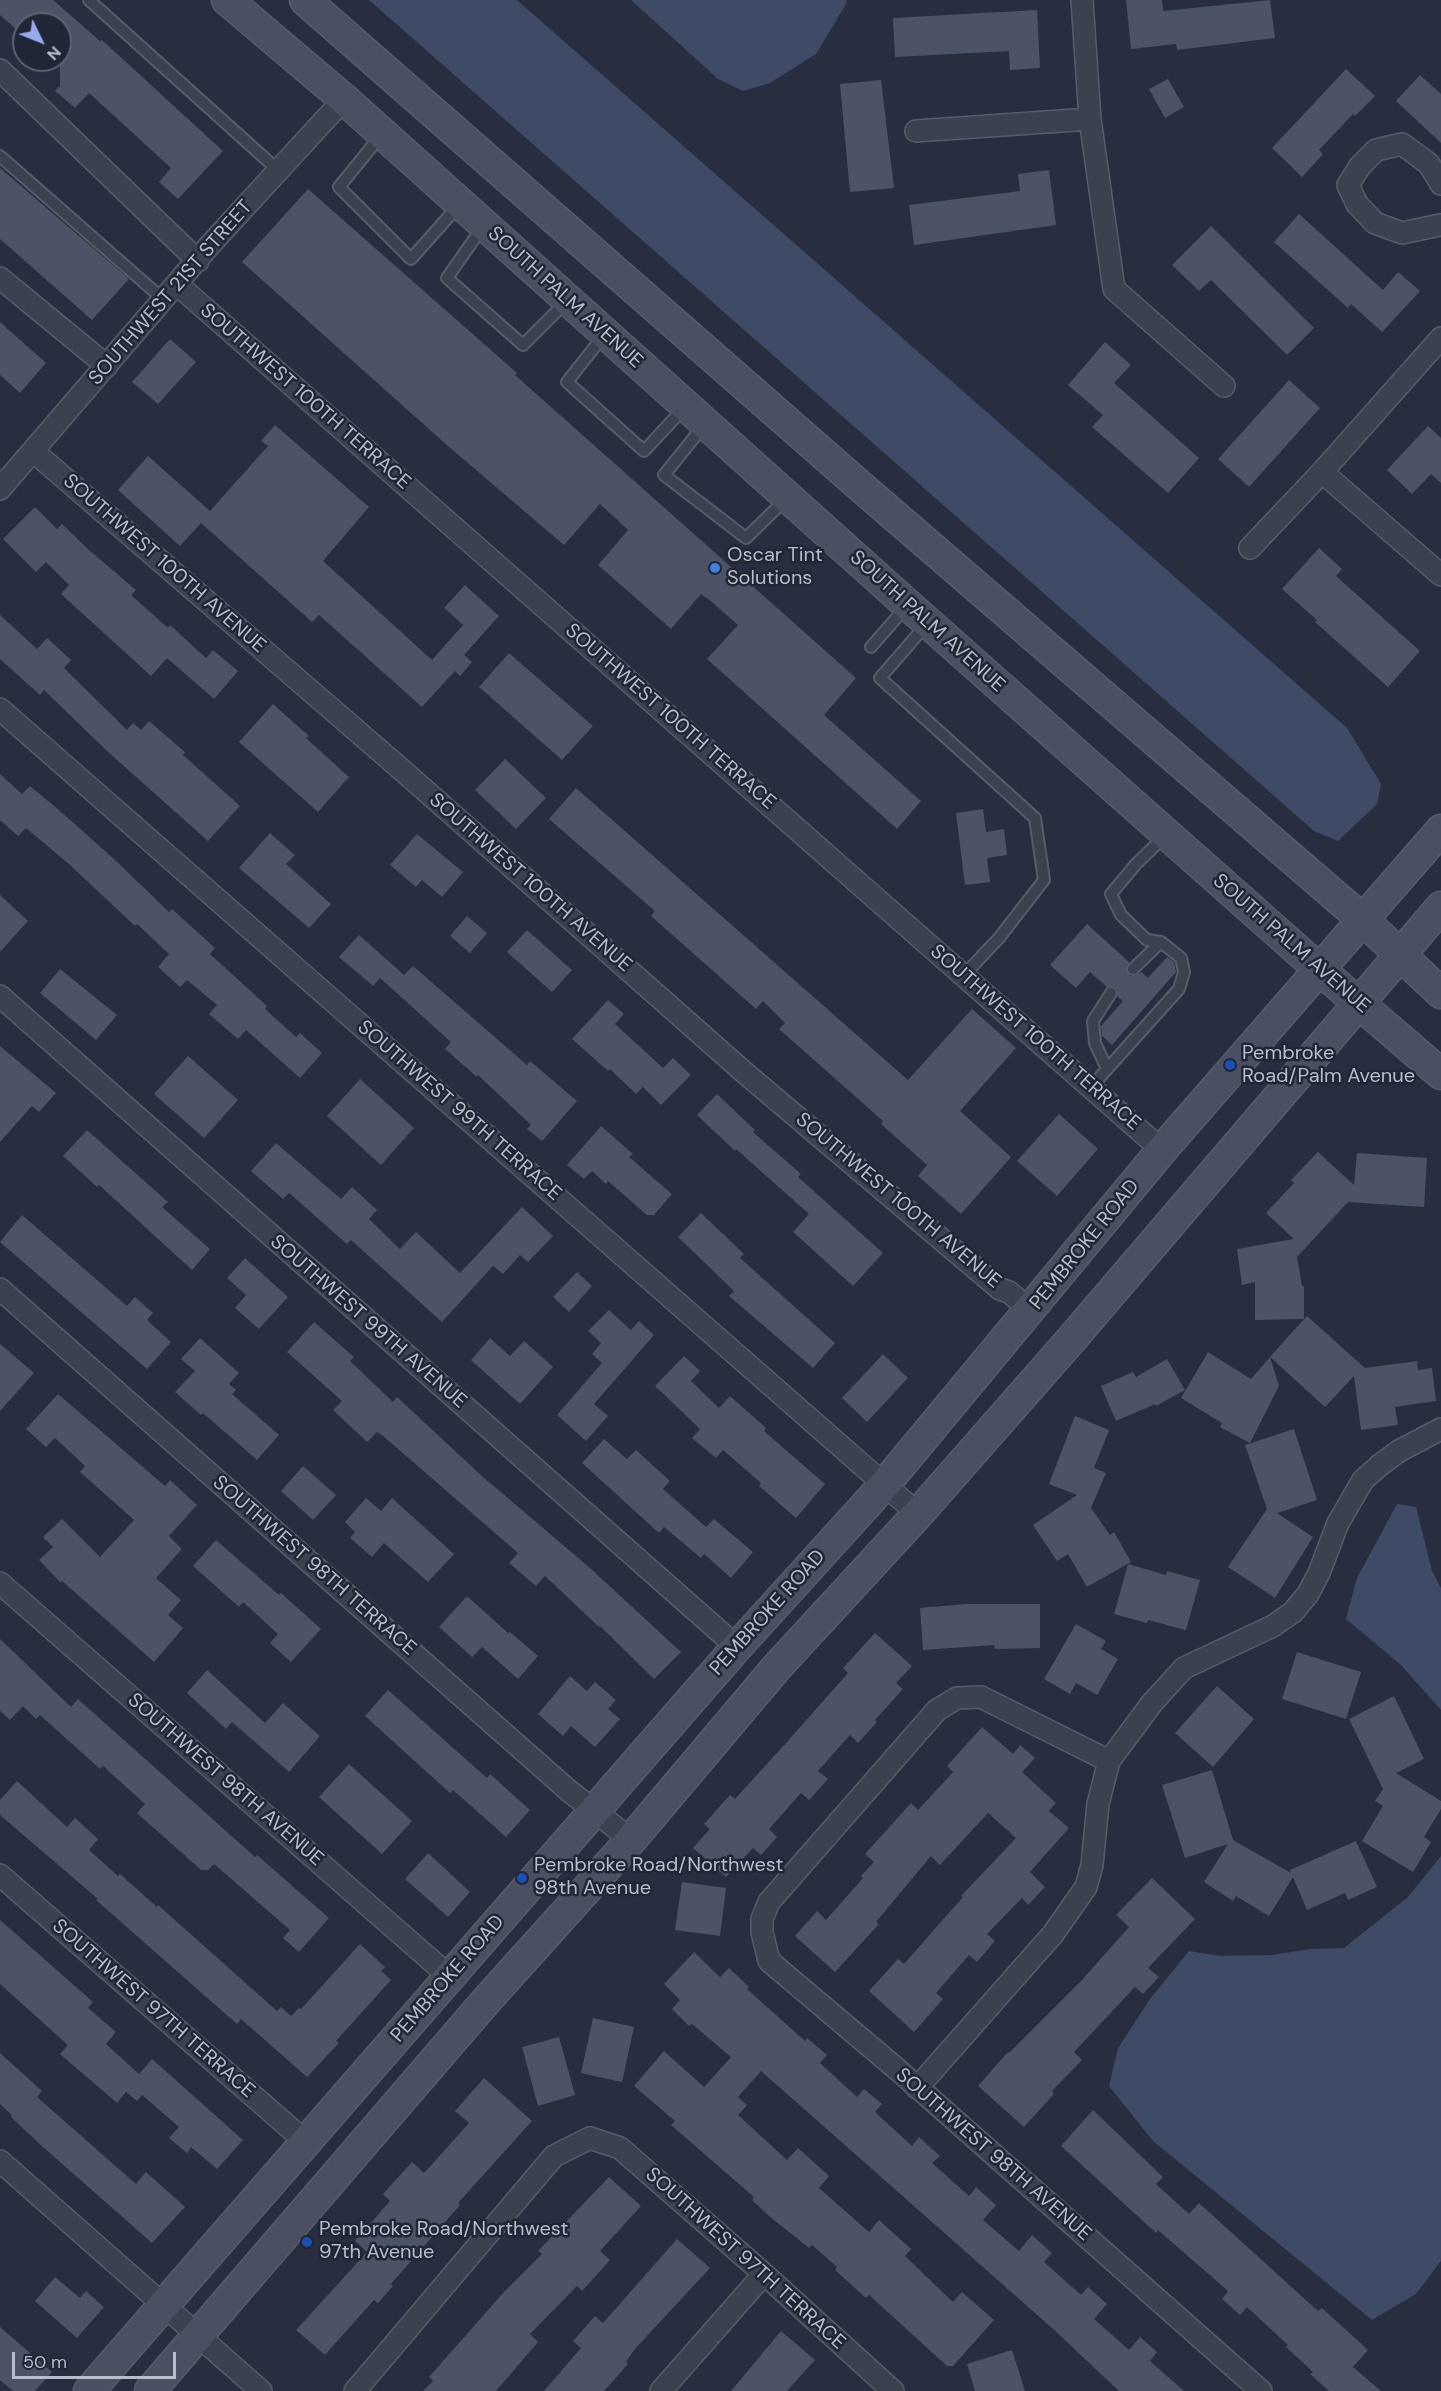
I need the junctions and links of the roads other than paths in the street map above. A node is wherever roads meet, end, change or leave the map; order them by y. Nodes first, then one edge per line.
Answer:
1 (88, 0) edge
2 (227, 0) edge
3 (305, 0) edge
4 (1082, 0) edge
5 (4, 82) edge
6 (344, 99) junction
7 (1090, 119) junction
8 (916, 131) dead end
9 (383, 134) junction
10 (0, 156) edge
11 (279, 171) junction
12 (1441, 184) edge
13 (460, 204) junction
14 (1441, 223) edge
15 (484, 225) junction
16 (198, 261) junction
17 (0, 278) edge
18 (171, 292) junction
19 (568, 300) junction
20 (605, 333) junction
21 (1441, 338) edge
22 (107, 366) junction
23 (1224, 386) dead end
24 (696, 415) junction
25 (33, 451) junction
26 (1322, 472) junction
27 (0, 489) edge
28 (788, 498) junction
29 (1250, 548) dead end
30 (1441, 575) edge
31 (918, 614) junction
32 (871, 647) dead end
33 (0, 709) edge
34 (1441, 830) edge
35 (1167, 834) junction
36 (1441, 907) edge
37 (1362, 920) junction
38 (1161, 942) junction
39 (1398, 956) junction
40 (1319, 969) junction
41 (1148, 972) dead end
42 (964, 975) junction
43 (1111, 993) dead end
44 (1441, 993) edge
45 (0, 996) edge
46 (1357, 1003) junction
47 (1104, 1005) junction
48 (1113, 1014) dead end
49 (1107, 1069) junction
50 (1441, 1074) edge
51 (1091, 1087) junction
52 (1162, 1150) junction
53 (0, 1289) edge
54 (1030, 1311) junction
55 (1441, 1429) edge
56 (885, 1484) junction
57 (918, 1514) junction
58 (0, 1583) edge
59 (736, 1647) junction
60 (1109, 1761) junction
61 (596, 1811) junction
62 (631, 1840) junction
63 (0, 1875) edge
64 (449, 1976) junction
65 (917, 2088) junction
66 (306, 2142) junction
67 (0, 2161) edge
68 (765, 2274) junction
69 (165, 2306) junction
70 (198, 2335) junction
71 (89, 2391) edge
72 (150, 2391) edge
73 (261, 2391) edge
74 (355, 2391) edge
75 (661, 2391) edge
76 (893, 2391) edge
77 (1261, 2391) edge

1 - 11 lane
2 - 6 main road, SOUTH PALM AVENUE
3 - 37 main road
4 - 7 street
5 - 16 street
6 - 9 main road, SOUTH PALM AVENUE
6 - 11 street, SOUTHWEST 21ST STREET
7 - 8 street
7 - 23 street
9 - 13 main road, SOUTH PALM AVENUE
9 - 13 lane
10 - 18 lane
11 - 16 street, SOUTHWEST 21ST STREET
12 - 14 street
13 - 15 main road, SOUTH PALM AVENUE
15 - 19 main road, SOUTH PALM AVENUE
15 - 19 lane
16 - 18 street, SOUTHWEST 21ST STREET
17 - 22 street
18 - 22 street, SOUTHWEST 21ST STREET
18 - 42 street, SOUTHWEST 100TH TERRACE
19 - 20 main road, SOUTH PALM AVENUE
20 - 24 main road, SOUTH PALM AVENUE
20 - 24 lane
21 - 26 street
22 - 25 street, SOUTHWEST 21ST STREET
24 - 28 main road, SOUTH PALM AVENUE
24 - 28 lane
25 - 27 street, SOUTHWEST 21ST STREET
25 - 54 street, SOUTHWEST 100TH AVENUE
26 - 29 street
26 - 30 street
28 - 31 main road, SOUTH PALM AVENUE
31 - 32 lane
31 - 35 main road, SOUTH PALM AVENUE
31 - 42 lane
33 - 56 street, SOUTHWEST 99TH TERRACE
34 - 37 main road, PEMBROKE ROAD
35 - 38 lane
35 - 40 main road, SOUTH PALM AVENUE
36 - 39 main road
37 - 39 main road
37 - 40 main road, PEMBROKE ROAD
38 - 41 lane
38 - 49 lane
39 - 44 main road
39 - 46 main road
40 - 46 main road, SOUTH PALM AVENUE
40 - 52 main road, PEMBROKE ROAD
42 - 51 street, SOUTHWEST 100TH TERRACE
43 - 47 lane
45 - 59 street, SOUTHWEST 99TH AVENUE
46 - 50 main road, SOUTH PALM AVENUE
46 - 57 main road
47 - 48 lane
47 - 49 lane
49 - 51 lane
51 - 52 street, SOUTHWEST 100TH TERRACE
52 - 54 main road, PEMBROKE ROAD
53 - 61 street, SOUTHWEST 98TH TERRACE
54 - 56 main road, PEMBROKE ROAD
55 - 60 street
56 - 57 street, SOUTHWEST 99TH TERRACE
56 - 59 main road, PEMBROKE ROAD
57 - 62 main road
58 - 64 street, SOUTHWEST 98TH AVENUE
59 - 61 main road, PEMBROKE ROAD
60 - 65 street
60 - 65 street, SOUTHWEST 98TH AVENUE
61 - 62 street, SOUTHWEST 98TH TERRACE
61 - 64 main road, PEMBROKE ROAD
62 - 70 main road
63 - 66 street, SOUTHWEST 97TH TERRACE
64 - 66 main road, PEMBROKE ROAD
65 - 77 street, SOUTHWEST 98TH AVENUE
66 - 69 main road, PEMBROKE ROAD
67 - 69 street
68 - 74 street, SOUTHWEST 97TH TERRACE
68 - 75 street
68 - 76 street, SOUTHWEST 97TH TERRACE
69 - 70 street
69 - 71 main road, PEMBROKE ROAD
70 - 72 main road
70 - 73 street

